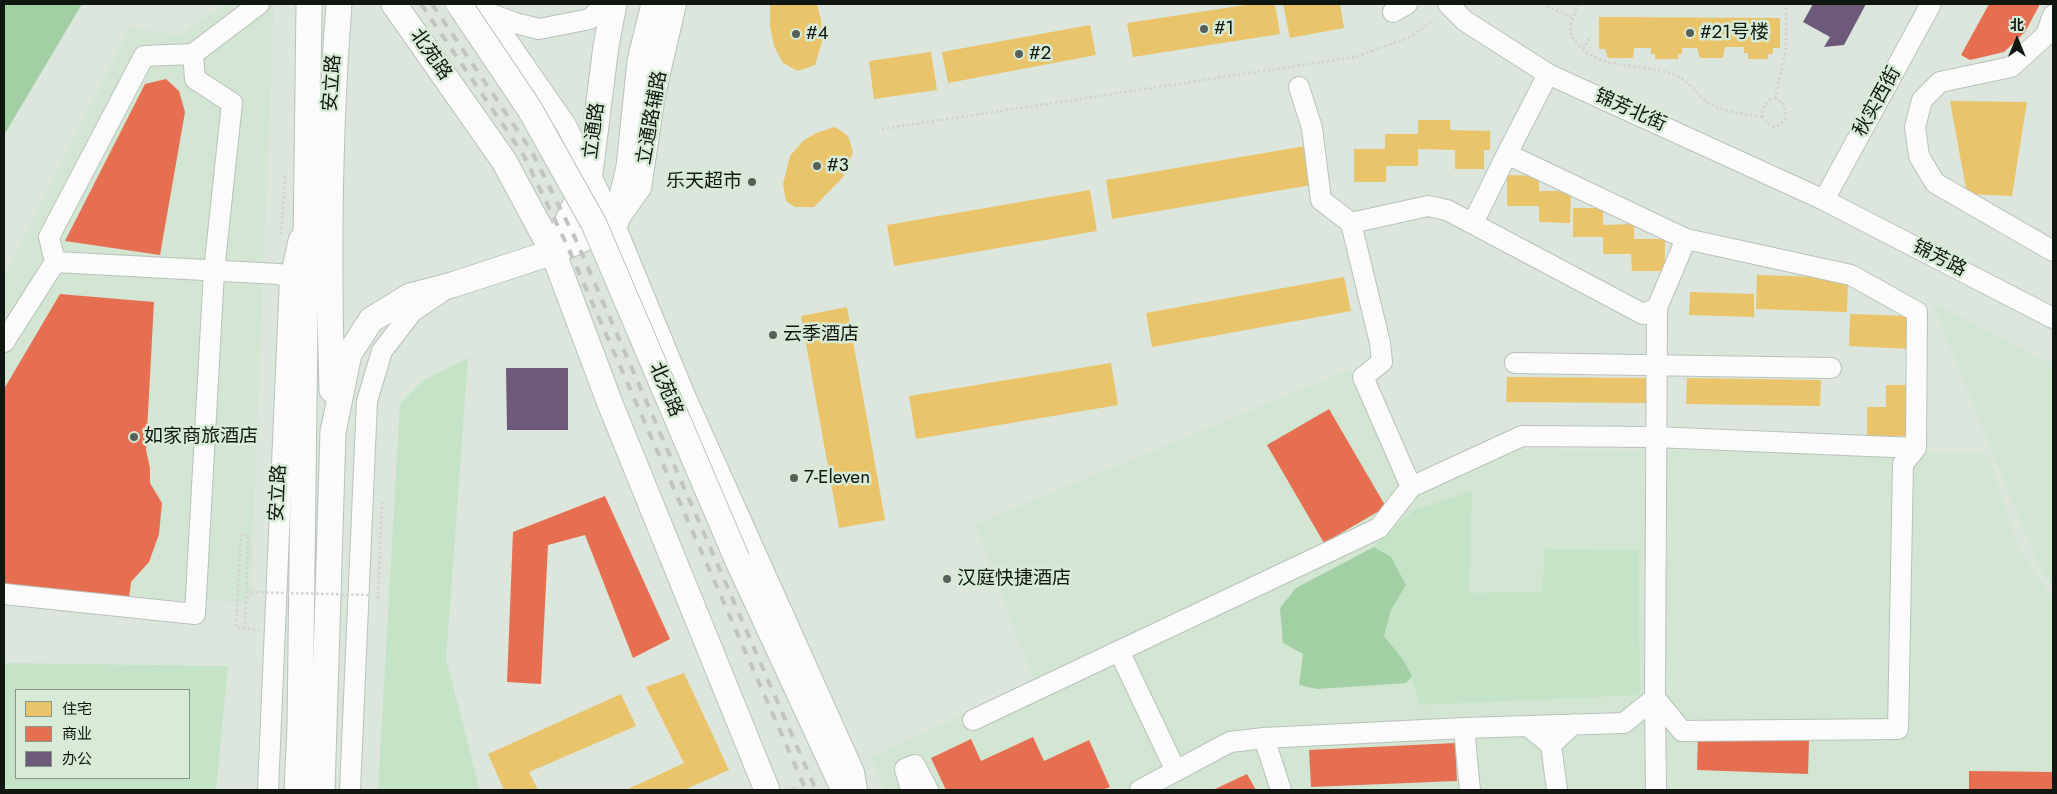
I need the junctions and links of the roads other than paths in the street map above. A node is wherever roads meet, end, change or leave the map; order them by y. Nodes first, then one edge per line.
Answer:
1 (259, 4) edge
2 (309, 4) edge
3 (338, 4) edge
4 (394, 4) edge
5 (459, 4) edge
6 (605, 4) edge
7 (614, 4) edge
8 (654, 4) edge
9 (676, 4) edge
10 (1448, 4) edge
11 (1931, 4) edge
12 (485, 8) edge
13 (2053, 15) edge
14 (193, 54) junction
15 (1548, 74) junction
16 (1299, 87) dead end
17 (1507, 154) junction
18 (590, 173) junction
19 (308, 198) junction
20 (1824, 200) junction
21 (1351, 223) junction
22 (1473, 223) junction
23 (616, 225) junction
24 (1686, 239) junction
25 (2053, 251) edge
26 (553, 252) junction
27 (55, 262) junction
28 (214, 271) junction
29 (290, 278) junction
30 (452, 285) junction
31 (1657, 308) junction
32 (2053, 318) edge
33 (4, 342) edge
34 (1516, 363) dead end
35 (1656, 364) junction
36 (1831, 368) dead end
37 (333, 432) junction
38 (1655, 437) junction
39 (1916, 448) junction
40 (1411, 487) junction
41 (4, 594) edge
42 (1118, 651) junction
43 (1655, 698) junction
44 (973, 720) dead end
45 (1573, 724) junction
46 (1528, 726) junction
47 (1464, 728) junction
48 (1264, 738) junction
49 (1551, 745) junction
50 (1176, 771) junction
51 (268, 790) edge
52 (297, 790) edge
53 (322, 790) edge
54 (350, 790) edge
55 (767, 790) edge
56 (844, 790) edge
57 (857, 790) edge
58 (911, 790) edge
59 (928, 790) edge
60 (1140, 790) edge
61 (1282, 790) edge
62 (1470, 790) edge
63 (1557, 790) edge
64 (1656, 790) edge

1 - 14 street
2 - 19 main road, 安立路
3 - 37 main road, 安立路
4 - 26 main road, 北苑路
5 - 56 main road, 北苑路, bridge
6 - 12 street
7 - 18 main road, 立通路
8 - 23 main road, 立通路
9 - 23 street, 立通路辅路
10 - 15 street, 锦芳北街
11 - 20 street, 秋实西街
12 - 18 street, 北苑路
13 - 25 street
14 - 27 street
14 - 28 street
15 - 17 street
15 - 20 street, 锦芳北街
16 - 21 street
17 - 22 street
17 - 24 street
18 - 23 street, 北苑路
18 - 26 main road, 立通路
19 - 29 street, 安立路
19 - 52 main road, 安立路
20 - 32 street, 锦芳路
21 - 22 street
21 - 40 street
22 - 31 street
23 - 26 main road, 安立路
23 - 57 street, 北苑路
24 - 31 street
24 - 39 street
26 - 30 main road, 安立路
26 - 55 main road, 北苑路
27 - 28 street
27 - 33 street
28 - 29 street
28 - 41 street
29 - 51 street, 安立路
30 - 37 main road, 安立路
30 - 54 street, 安立路
31 - 35 street
34 - 35 street
35 - 36 street
35 - 38 street
37 - 53 main road, 安立路
38 - 39 street
38 - 40 street
38 - 43 street
39 - 43 street
40 - 42 street
42 - 44 street
42 - 50 street
43 - 45 street
43 - 64 street
45 - 46 street
45 - 49 street
46 - 47 street
46 - 49 street
47 - 48 street
47 - 62 street
48 - 50 street
48 - 61 street
49 - 63 street
50 - 60 street
58 - 59 street

